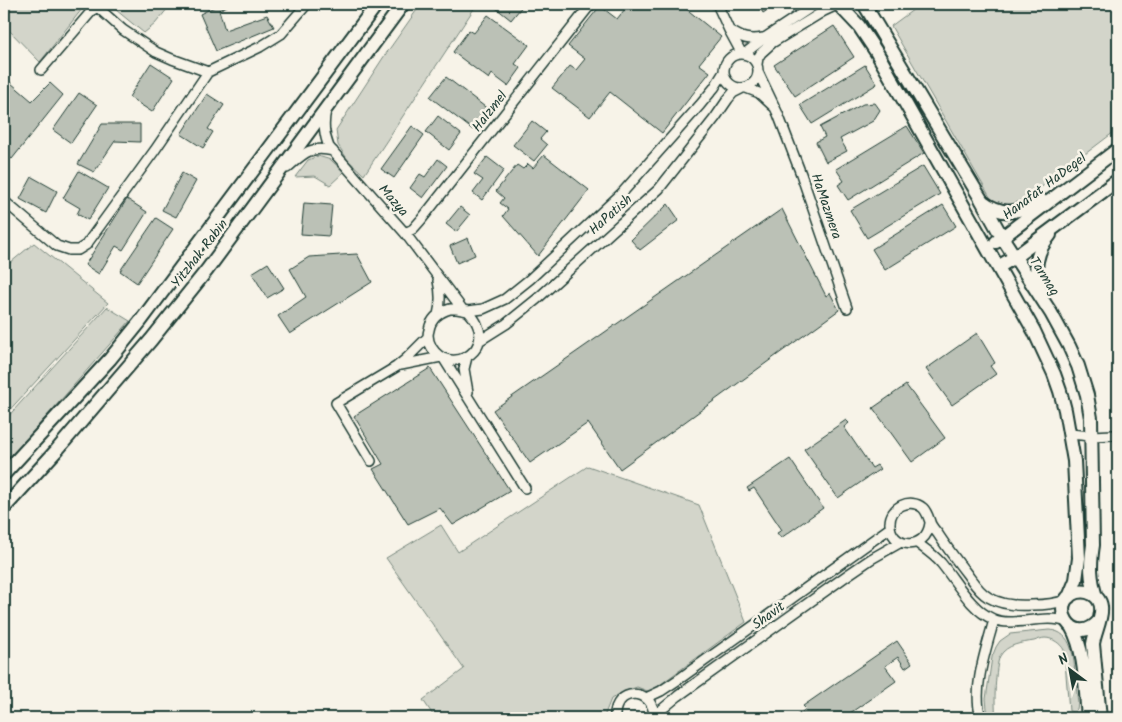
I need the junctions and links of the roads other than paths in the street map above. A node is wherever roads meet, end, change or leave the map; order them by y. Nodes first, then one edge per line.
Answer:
1 (307, 4) edge
2 (377, 4) edge
3 (403, 4) edge
4 (591, 4) edge
5 (717, 4) edge
6 (816, 4) edge
7 (864, 4) edge
8 (95, 5) edge
9 (840, 5) edge
10 (728, 30) junction
11 (766, 37) junction
12 (743, 54) junction
13 (758, 68) junction
14 (41, 70) dead end
15 (208, 72) junction
16 (724, 72) junction
17 (743, 88) junction
18 (329, 106) junction
19 (778, 114) junction
20 (1118, 149) edge
21 (333, 151) junction
22 (1078, 179) junction
23 (274, 180) junction
24 (1118, 180) edge
25 (981, 199) junction
26 (4, 201) edge
27 (1058, 225) junction
28 (405, 233) junction
29 (1002, 237) junction
30 (988, 248) junction
31 (1015, 257) junction
32 (998, 267) junction
33 (432, 270) junction
34 (1046, 305) junction
35 (848, 308) dead end
36 (466, 311) junction
37 (438, 315) junction
38 (428, 337) junction
39 (479, 341) junction
40 (442, 358) junction
41 (466, 358) junction
42 (396, 367) junction
43 (469, 397) junction
44 (1070, 434) junction
45 (1113, 435) dead end
46 (1091, 436) junction
47 (371, 461) dead end
48 (4, 474) edge
49 (525, 488) dead end
50 (4, 508) edge
51 (930, 523) junction
52 (890, 528) junction
53 (901, 542) junction
54 (917, 543) junction
55 (1096, 596) junction
56 (1067, 598) junction
57 (994, 620) junction
58 (1098, 621) junction
59 (1069, 624) junction
60 (646, 698) junction
61 (654, 717) edge
62 (615, 718) edge
63 (980, 718) edge
64 (1088, 718) edge
65 (1100, 718) edge

1 - 15 street
2 - 48 main road, Yitzhak Rabin
3 - 18 main road, Yitzhak Rabin
4 - 28 street, HaIzmel
5 - 10 street
6 - 11 street
7 - 25 main road, Tarmag
8 - 14 street
8 - 15 street
9 - 13 street
9 - 30 main road
10 - 11 street
10 - 12 street
11 - 12 street
12 - 13 street
12 - 16 street
13 - 17 street
13 - 19 street, HaMazmera
15 - 26 street
16 - 17 street
16 - 36 street, HaPatish
17 - 19 street, HaMazmera
17 - 39 street, HaPatish
18 - 21 street, Mazya
18 - 23 main road, Yitzhak Rabin
19 - 35 street, HaMazmera
20 - 22 main road, Hanafat HaDegel
21 - 23 street
21 - 28 street, Mazya
22 - 25 main road
22 - 29 main road, Hanafat HaDegel
23 - 50 main road, Yitzhak Rabin
24 - 27 main road
25 - 29 main road, Tarmag
27 - 31 main road
27 - 34 main road
28 - 33 street, Mazya
29 - 30 main road, Hanafat HaDegel
29 - 31 main road, Tarmag
30 - 32 main road
31 - 32 main road
31 - 34 main road, Tarmag
32 - 44 main road
33 - 36 street, Mazya
33 - 37 street, Mazya
34 - 46 main road, Tarmag
36 - 37 street
36 - 39 street
37 - 38 street
38 - 40 street
38 - 42 street
39 - 41 street
40 - 41 street
40 - 42 street
40 - 43 street
41 - 43 street
42 - 47 street
43 - 49 street
44 - 46 street
44 - 56 main road
45 - 46 street
46 - 55 main road, Tarmag
51 - 52 street
51 - 54 street
51 - 56 street
52 - 53 street
52 - 60 street, Shavit
53 - 54 street
53 - 61 street, Shavit
54 - 57 street
55 - 56 main road
55 - 58 main road
56 - 59 main road
57 - 59 street
57 - 63 street
58 - 59 main road
58 - 65 main road
59 - 64 main road
60 - 61 street
60 - 62 street

